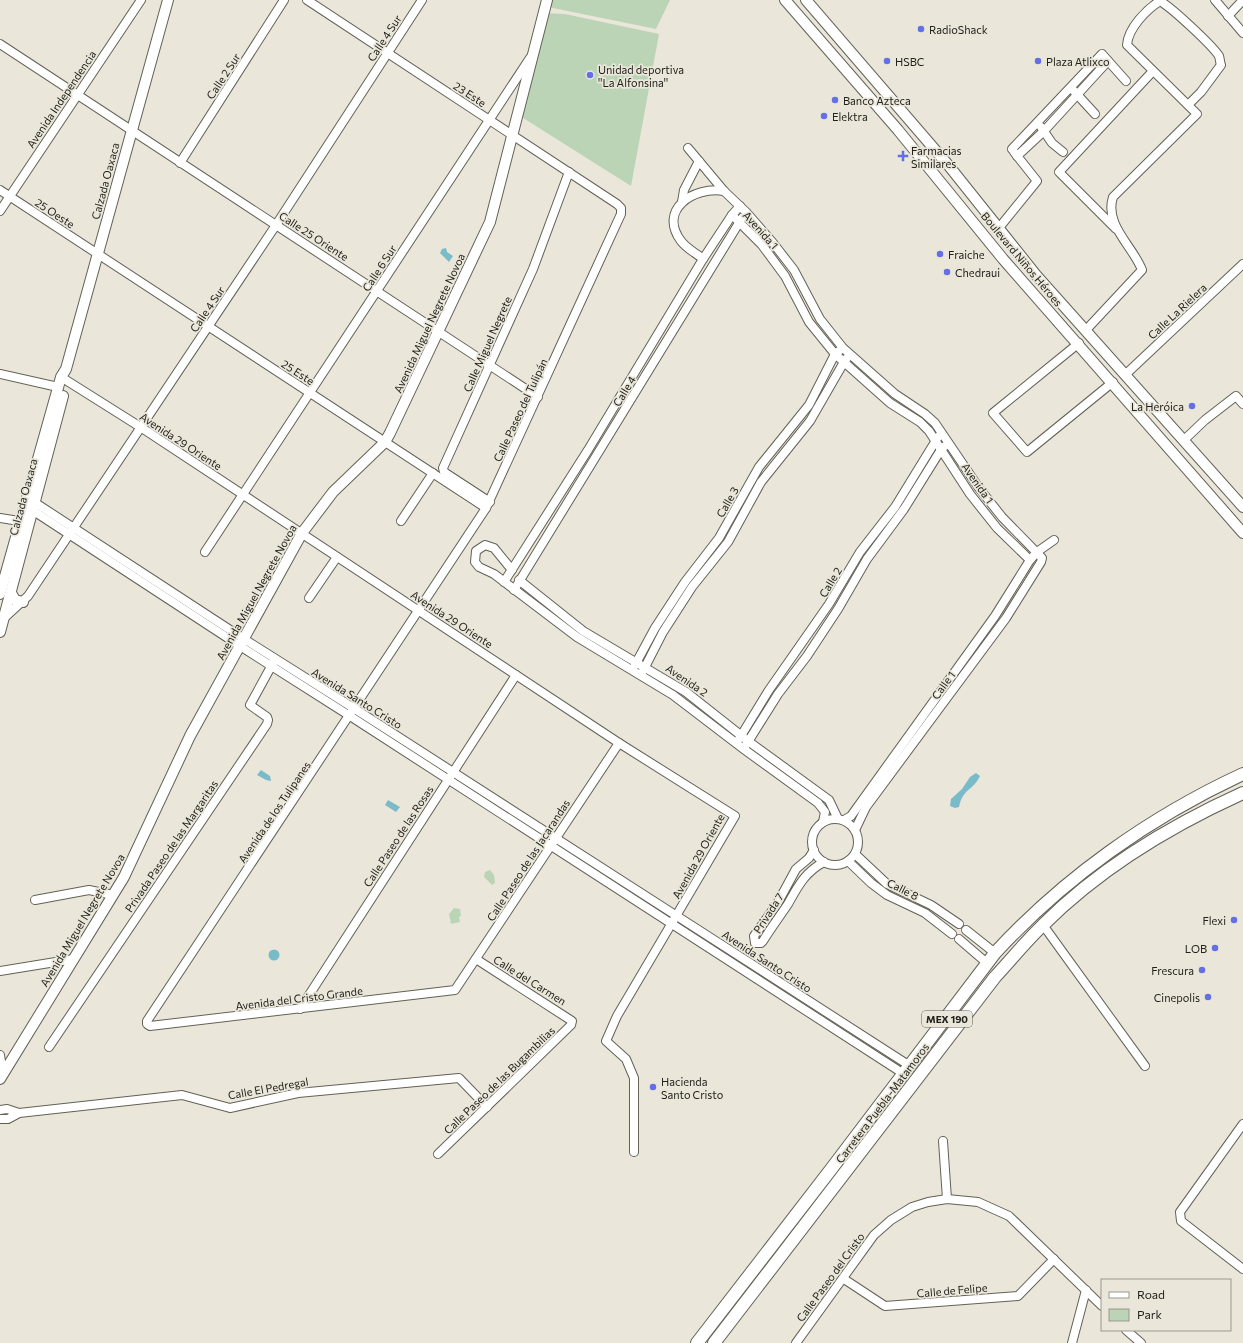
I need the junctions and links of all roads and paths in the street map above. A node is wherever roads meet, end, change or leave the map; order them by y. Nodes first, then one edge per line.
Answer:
1 (141, 0) edge
2 (168, 0) edge
3 (284, 0) edge
4 (307, 0) edge
5 (422, 0) edge
6 (547, 0) edge
7 (784, 0) edge
8 (806, 0) edge
9 (1214, 0) edge
10 (1243, 0) edge
11 (1228, 16) junction
12 (1243, 33) edge
13 (0, 44) edge
14 (387, 53) junction
15 (533, 54) junction
16 (1153, 71) junction
17 (1126, 81) dead end
18 (1074, 91) junction
19 (77, 95) junction
20 (1189, 104) junction
21 (1095, 114) dead end
22 (490, 120) junction
23 (1038, 124) junction
24 (131, 131) junction
25 (1044, 131) junction
26 (512, 135) junction
27 (688, 148) dead end
28 (1012, 150) junction
29 (1063, 152) dead end
30 (699, 161) junction
31 (180, 163) junction
32 (569, 172) junction
33 (0, 190) edge
34 (724, 191) junction
35 (10, 196) junction
36 (682, 202) junction
37 (621, 208) joint
38 (743, 209) junction
39 (0, 211) edge
40 (732, 215) junction
41 (740, 221) junction
42 (276, 225) junction
43 (998, 229) junction
44 (1119, 232) junction
45 (97, 254) junction
46 (703, 258) junction
47 (1243, 264) edge
48 (377, 291) junction
49 (208, 326) junction
50 (1086, 330) junction
51 (438, 331) junction
52 (1079, 343) junction
53 (843, 348) junction
54 (835, 354) junction
55 (850, 355) junction
56 (844, 362) junction
57 (490, 364) junction
58 (638, 368) junction
59 (0, 374) edge
60 (647, 374) junction
61 (1126, 374) junction
62 (63, 379) junction
63 (1113, 382) junction
64 (310, 393) junction
65 (538, 397) junction
66 (1243, 404) edge
67 (142, 428) junction
68 (944, 433) junction
69 (935, 438) junction
70 (1184, 440) junction
71 (385, 442) junction
72 (950, 442) junction
73 (942, 448) junction
74 (433, 473) junction
75 (243, 495) junction
76 (488, 505) junction
77 (33, 506) junction
78 (1243, 507) edge
79 (731, 516) junction
80 (0, 518) edge
81 (740, 520) junction
82 (20, 521) junction
83 (401, 521) dead end
84 (72, 531) junction
85 (302, 533) junction
86 (1243, 533) edge
87 (1054, 540) dead end
88 (205, 552) dead end
89 (1037, 552) junction
90 (337, 557) junction
91 (1030, 560) junction
92 (512, 570) junction
93 (520, 580) junction
94 (504, 582) junction
95 (514, 590) junction
96 (11, 593) junction
97 (0, 594) edge
98 (309, 598) dead end
99 (23, 602) junction
100 (829, 604) junction
101 (838, 609) junction
102 (418, 610) junction
103 (2, 619) edge
104 (0, 632) edge
105 (242, 643) junction
106 (276, 659) junction
107 (636, 661) junction
108 (271, 666) junction
109 (646, 666) junction
110 (633, 670) junction
111 (516, 675) junction
112 (641, 675) junction
113 (940, 691) junction
114 (948, 697) junction
115 (353, 712) junction
116 (742, 735) junction
117 (748, 741) junction
118 (619, 743) junction
119 (736, 744) junction
120 (745, 750) junction
121 (1243, 774) edge
122 (450, 775) junction
123 (1243, 793) edge
124 (841, 820) junction
125 (823, 822) junction
126 (855, 830) junction
127 (553, 842) junction
128 (814, 850) junction
129 (854, 854) junction
130 (848, 861) junction
131 (824, 862) junction
132 (113, 895) junction
133 (35, 900) dead end
134 (667, 915) junction
135 (678, 916) junction
136 (673, 924) junction
137 (959, 924) dead end
138 (1043, 925) junction
139 (966, 930) dead end
140 (952, 934) dead end
141 (959, 939) dead end
142 (995, 953) junction
143 (74, 959) junction
144 (476, 959) junction
145 (988, 964) junction
146 (0, 971) edge
147 (455, 990) joint
148 (300, 1009) junction
149 (572, 1021) joint
150 (147, 1024) joint
151 (853, 1029) junction
152 (848, 1036) junction
153 (49, 1047) dead end
154 (0, 1055) edge
155 (1145, 1066) dead end
156 (907, 1070) junction
157 (2, 1077) edge
158 (487, 1107) junction
159 (0, 1110) edge
160 (19, 1113) junction
161 (0, 1119) edge
162 (1243, 1124) edge
163 (943, 1142) dead end
164 (634, 1152) dead end
165 (438, 1154) dead end
166 (947, 1199) junction
167 (1054, 1259) junction
168 (1243, 1269) edge
169 (844, 1279) junction
170 (1086, 1290) junction
171 (1101, 1305) edge
172 (1127, 1331) edge
173 (697, 1343) edge
174 (714, 1343) edge
175 (796, 1343) edge
176 (1072, 1343) edge
177 (1141, 1343) edge

1 - 19 street, Avenida Independencia
2 - 24 main road, Calzada Oaxaca
3 - 31 street, Calle 2 Sur
4 - 14 street, 23 Este
5 - 14 street, Calle 4 Sur
6 - 15 main road, Avenida Miguel Negrete Novoa
7 - 52 main road, Boulevard Niños Héroes
8 - 43 main road, Boulevard Niños Héroes
9 - 11 street
10 - 11 street
11 - 12 street
13 - 19 street, Calle 25 Oriente
14 - 22 street, 23 Este
14 - 42 street, Calle 4 Sur
15 - 22 street, Calle 6 Sur
15 - 26 main road, Avenida Miguel Negrete Novoa
16 - 20 street
16 - 20 street
16 - 44 street
17 - 18 street
18 - 21 street
18 - 23 street
18 - 25 street
19 - 24 street, Calle 25 Oriente
19 - 35 street, Avenida Independencia
20 - 44 street
22 - 26 street, 23 Este
22 - 48 street, Calle 6 Sur
23 - 25 street
23 - 28 street
24 - 31 street, Calle 25 Oriente
24 - 45 main road, Calzada Oaxaca
25 - 28 street
25 - 29 street
26 - 32 street, 23 Este
26 - 51 main road, Avenida Miguel Negrete Novoa
27 - 30 street
28 - 43 street
30 - 34 street
30 - 36 street
31 - 42 street, Calle 25 Oriente
32 - 37 street, 23 Este
32 - 57 street, Calle Miguel Negrete
33 - 35 street, 25 Oeste
34 - 36 street
34 - 38 street
35 - 39 street, Avenida Independencia
35 - 45 street, 25 Oeste
36 - 46 street
37 - 65 street, Calle Paseo del Tulipán
38 - 40 street, Avenida 1
38 - 41 street, Calle 4
38 - 53 street, Avenida 1
40 - 41 street, Avenida 1
40 - 46 street, Calle 4
41 - 54 street, Avenida 1
41 - 60 street, Calle 4
42 - 48 street, Calle 25 Oriente
42 - 49 street, Calle 4 Sur
43 - 50 main road, Boulevard Niños Héroes
44 - 50 street
45 - 49 street, 25 Este
45 - 62 main road, Calzada Oaxaca
46 - 58 street, Calle 4
47 - 61 street, Calle La Rielera
48 - 51 street, Calle 25 Oriente
48 - 64 street, Calle 6 Sur
49 - 64 street, 25 Este
49 - 67 street, Calle 4 Sur
50 - 61 main road, Boulevard Niños Héroes
51 - 57 street, Calle 25 Oriente
51 - 71 main road, Avenida Miguel Negrete Novoa
52 - 63 main road, Boulevard Niños Héroes
52 - 63 street
53 - 54 street, Calle 3
53 - 55 street, Avenida 1
54 - 56 street, Avenida 1
54 - 79 street, Calle 3
55 - 56 street, Calle 3
55 - 68 street, Avenida 1
56 - 69 street, Avenida 1
56 - 81 street, Calle 3
57 - 65 street, Calle 25 Oriente
57 - 76 street, Calle Miguel Negrete
58 - 60 street
58 - 92 street, Calle 4
59 - 62 street, Avenida 29 Oriente
60 - 93 street, Calle 4
61 - 70 main road, Boulevard Niños Héroes
62 - 67 street, Avenida 29 Oriente
62 - 77 main road, Calzada Oaxaca
62 - 82 main road, Calzada Oaxaca
63 - 86 main road, Boulevard Niños Héroes
64 - 71 street, 25 Este
64 - 75 street, Calle 6 Sur
65 - 76 street, Calle Paseo del Tulipán
66 - 70 street
67 - 75 street, Avenida 29 Oriente
67 - 84 street, Calle 4 Sur
68 - 69 street
68 - 72 street, Avenida 1
69 - 73 street, Avenida 1
69 - 100 street, Calle 2
70 - 78 main road, Boulevard Niños Héroes
71 - 74 street, 25 Este
71 - 85 main road, Avenida Miguel Negrete Novoa
72 - 73 street, Calle 2
72 - 89 street, Avenida 1
73 - 91 street, Avenida 1
73 - 101 street, Calle 2
74 - 76 street, 25 Este
74 - 83 street
75 - 85 street, Avenida 29 Oriente
75 - 88 street, Calle 6 Sur
76 - 102 street, Calle Paseo del Tulipán
77 - 84 street, Avenida Santo Cristo
77 - 96 main road, Calzada Oaxaca
79 - 81 street
79 - 107 street, Calle 3
80 - 82 street
81 - 109 street, Calle 3
82 - 97 main road, Calzada Oaxaca
84 - 99 street, Calle 4 Sur
84 - 105 street, Avenida Santo Cristo
85 - 90 street, Avenida 29 Oriente
85 - 105 main road, Avenida Miguel Negrete Novoa
87 - 89 street, Calle 1
89 - 91 street, Calle 1
89 - 114 street, Calle 1
90 - 98 street
90 - 102 street, Avenida 29 Oriente
91 - 113 street, Calle 1
92 - 94 street, Calle 4
92 - 94 street, Avenida 2
93 - 95 street
93 - 107 street, Avenida 2
94 - 95 street, Avenida 2
95 - 110 street, Avenida 2
96 - 99 main road
96 - 103 main road, Calzada Oaxaca
99 - 103 street, Calle 4 Sur
100 - 101 street
100 - 116 street, Calle 2
101 - 117 street, Calle 2
102 - 111 street, Avenida 29 Oriente
102 - 115 street, Avenida de los Tulipanes
103 - 104 main road, Calzada Oaxaca
105 - 106 street, Avenida Santo Cristo
105 - 108 street, Avenida Santo Cristo
105 - 132 main road, Avenida Miguel Negrete Novoa
106 - 108 street, Privada Paseo de las Margaritas
106 - 115 street, Avenida Santo Cristo
107 - 109 street, Avenida 2
107 - 110 street, Calle 3
108 - 115 street, Avenida Santo Cristo
108 - 153 street, Privada Paseo de las Margaritas
109 - 112 street, Calle 3
109 - 116 street, Avenida 2
110 - 112 street, Avenida 2
111 - 118 street, Avenida 29 Oriente
111 - 122 street, Calle Paseo de las Rosas
112 - 119 street, Avenida 2
113 - 114 street
113 - 124 street, Calle 1
114 - 126 street, Calle 1
115 - 122 street, Avenida Santo Cristo
115 - 150 street, Avenida de los Tulipanes
116 - 117 street, Avenida 2
116 - 119 street, Calle 2
117 - 120 street, Calle 2
117 - 124 street, Avenida 2
118 - 127 street, Calle Paseo de las Jacarandas
118 - 135 street, Avenida 29 Oriente
119 - 120 street, Avenida 2
120 - 125 street, Avenida 2
121 - 142 highway, Carretera Puebla-Matamoros / MEX 190
122 - 127 street, Avenida Santo Cristo
122 - 148 street, Calle Paseo de las Rosas
123 - 138 highway, Carretera Puebla-Matamoros / MEX 190
124 - 125 street
124 - 126 street
125 - 128 street
126 - 129 street
127 - 134 street, Avenida Santo Cristo
127 - 144 street, Calle Paseo de las Jacarandas
128 - 131 street
128 - 131 street, Privada 7
129 - 130 street
129 - 137 street, Calle 8
130 - 131 street
130 - 140 street, Calle 8
132 - 133 street
132 - 143 main road, Avenida Miguel Negrete Novoa
134 - 135 street, Avenida Santo Cristo
134 - 136 street, Avenida Santo Cristo
135 - 136 street
135 - 151 street, Avenida Santo Cristo
136 - 152 street, Avenida Santo Cristo
136 - 164 street
138 - 155 street
138 - 174 highway, Carretera Puebla-Matamoros / MEX 190
139 - 142 street
141 - 145 street
142 - 145 highway, Carretera Puebla-Matamoros / MEX 190
143 - 146 street
143 - 157 main road, Avenida Miguel Negrete Novoa
144 - 147 street, Calle Paseo de las Jacarandas
144 - 149 street, Calle del Carmen
145 - 156 highway, Carretera Puebla-Matamoros / MEX 190
147 - 148 street, Avenida del Cristo Grande
148 - 150 street, Avenida del Cristo Grande
149 - 158 street, Calle Paseo de las Bugambilias
151 - 152 street
151 - 156 street, Avenida Santo Cristo
152 - 156 street, Avenida Santo Cristo
154 - 157 street
156 - 173 highway, Carretera Puebla-Matamoros / MEX 190
158 - 160 street, Calle El Pedregal
158 - 165 street, Calle Paseo de las Bugambilias
159 - 160 street, Calle El Pedregal
160 - 161 street, Calle El Pedregal
162 - 168 street
163 - 166 street
166 - 167 street, Calle Paseo del Cristo
166 - 169 street, Calle Paseo del Cristo
167 - 169 street, Calle de Felipe
167 - 170 street, Calle Paseo del Cristo
169 - 175 street, Calle Paseo del Cristo
170 - 171 street, Calle Paseo del Cristo
170 - 176 street
172 - 177 street

